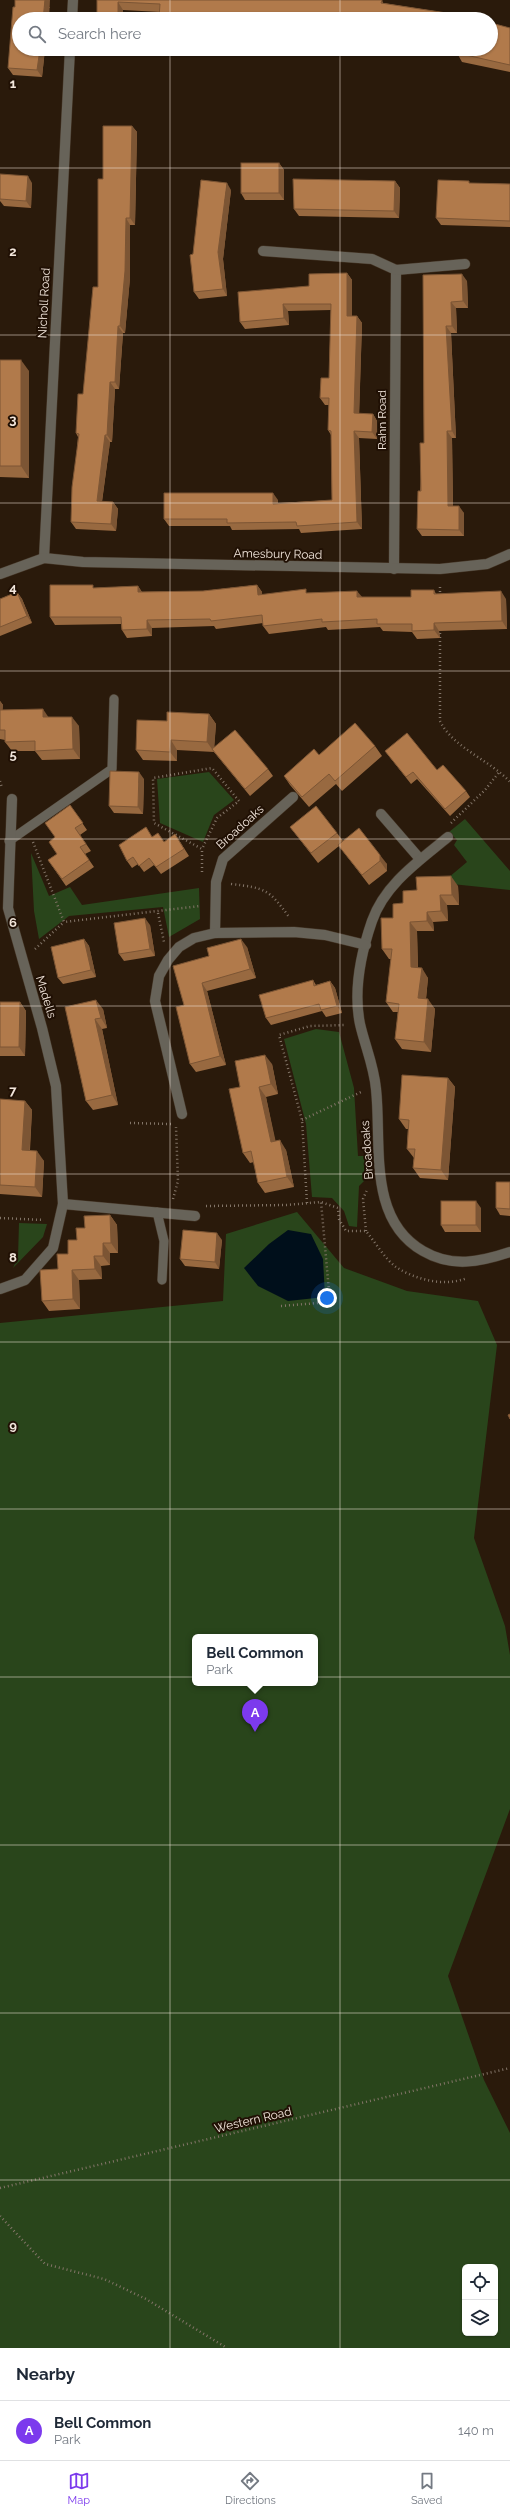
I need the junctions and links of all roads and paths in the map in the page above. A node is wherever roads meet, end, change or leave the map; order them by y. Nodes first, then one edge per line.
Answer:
1 (73, 0) edge
2 (72, 12) edge
3 (70, 56) edge
4 (263, 252) dead end
5 (465, 264) dead end
6 (396, 270) junction
7 (510, 554) edge
8 (44, 558) junction
9 (394, 569) junction
10 (440, 569) junction
11 (0, 574) edge
12 (440, 601) edge
13 (440, 625) edge
14 (114, 699) dead end
15 (500, 771) junction
16 (510, 782) edge
17 (293, 797) edge
18 (12, 799) dead end
19 (381, 814) dead end
20 (27, 828) junction
21 (448, 837) dead end
22 (9, 841) junction
23 (438, 845) junction
24 (202, 849) junction
25 (420, 859) junction
26 (217, 879) junction
27 (216, 904) junction
28 (158, 913) junction
29 (64, 922) junction
30 (294, 932) junction
31 (215, 933) junction
32 (366, 945) junction
33 (22, 960) junction
34 (168, 960) junction
35 (360, 1020) junction
36 (376, 1089) junction
37 (182, 1114) dead end
38 (302, 1120) junction
39 (130, 1123) dead end
40 (382, 1176) junction
41 (321, 1202) junction
42 (307, 1203) junction
43 (63, 1204) junction
44 (157, 1212) junction
45 (171, 1214) junction
46 (195, 1216) joint
47 (0, 1218) edge
48 (59, 1221) junction
49 (366, 1231) junction
50 (510, 1252) edge
51 (471, 1276) dead end
52 (162, 1280) dead end
53 (0, 1289) edge
54 (281, 1306) dead end
55 (510, 2068) edge
56 (0, 2188) edge
57 (0, 2216) edge
58 (226, 2348) edge

1 - 2 street
3 - 8 street, Nicholl Road
4 - 6 street
5 - 6 street
6 - 9 street, Rahn Road
7 - 10 street, Amesbury Road
8 - 9 street, Amesbury Road
8 - 11 street
9 - 10 street, Amesbury Road
10 - 12 path
13 - 15 path
14 - 20 lane
15 - 16 path
15 - 23 path
17 - 26 street, Broadoaks
18 - 22 street, Madells
19 - 25 street
20 - 22 lane
20 - 29 path
21 - 23 street, Broadoaks
22 - 33 street, Madells
23 - 25 street, Broadoaks
24 - 24 path
24 - 26 path
25 - 32 street, Broadoaks
26 - 27 street, Broadoaks
26 - 30 path
27 - 28 path
27 - 31 street, Broadoaks
28 - 29 path
28 - 34 path
29 - 33 path
30 - 31 street
30 - 32 street
31 - 34 street
32 - 35 street, Broadoaks
33 - 43 street, Madells
34 - 37 street
35 - 36 street, Broadoaks
35 - 38 path
36 - 38 path
36 - 40 street, Broadoaks
38 - 42 path
39 - 45 path
40 - 49 path
40 - 50 street, Broadoaks
41 - 42 path
41 - 49 path
41 - 54 path
42 - 46 path
43 - 44 street
43 - 48 street, Madells
44 - 45 street
44 - 52 lane
45 - 46 street
47 - 48 path
48 - 53 street, Madells
49 - 51 path
55 - 56 path, Western Road
57 - 58 path

